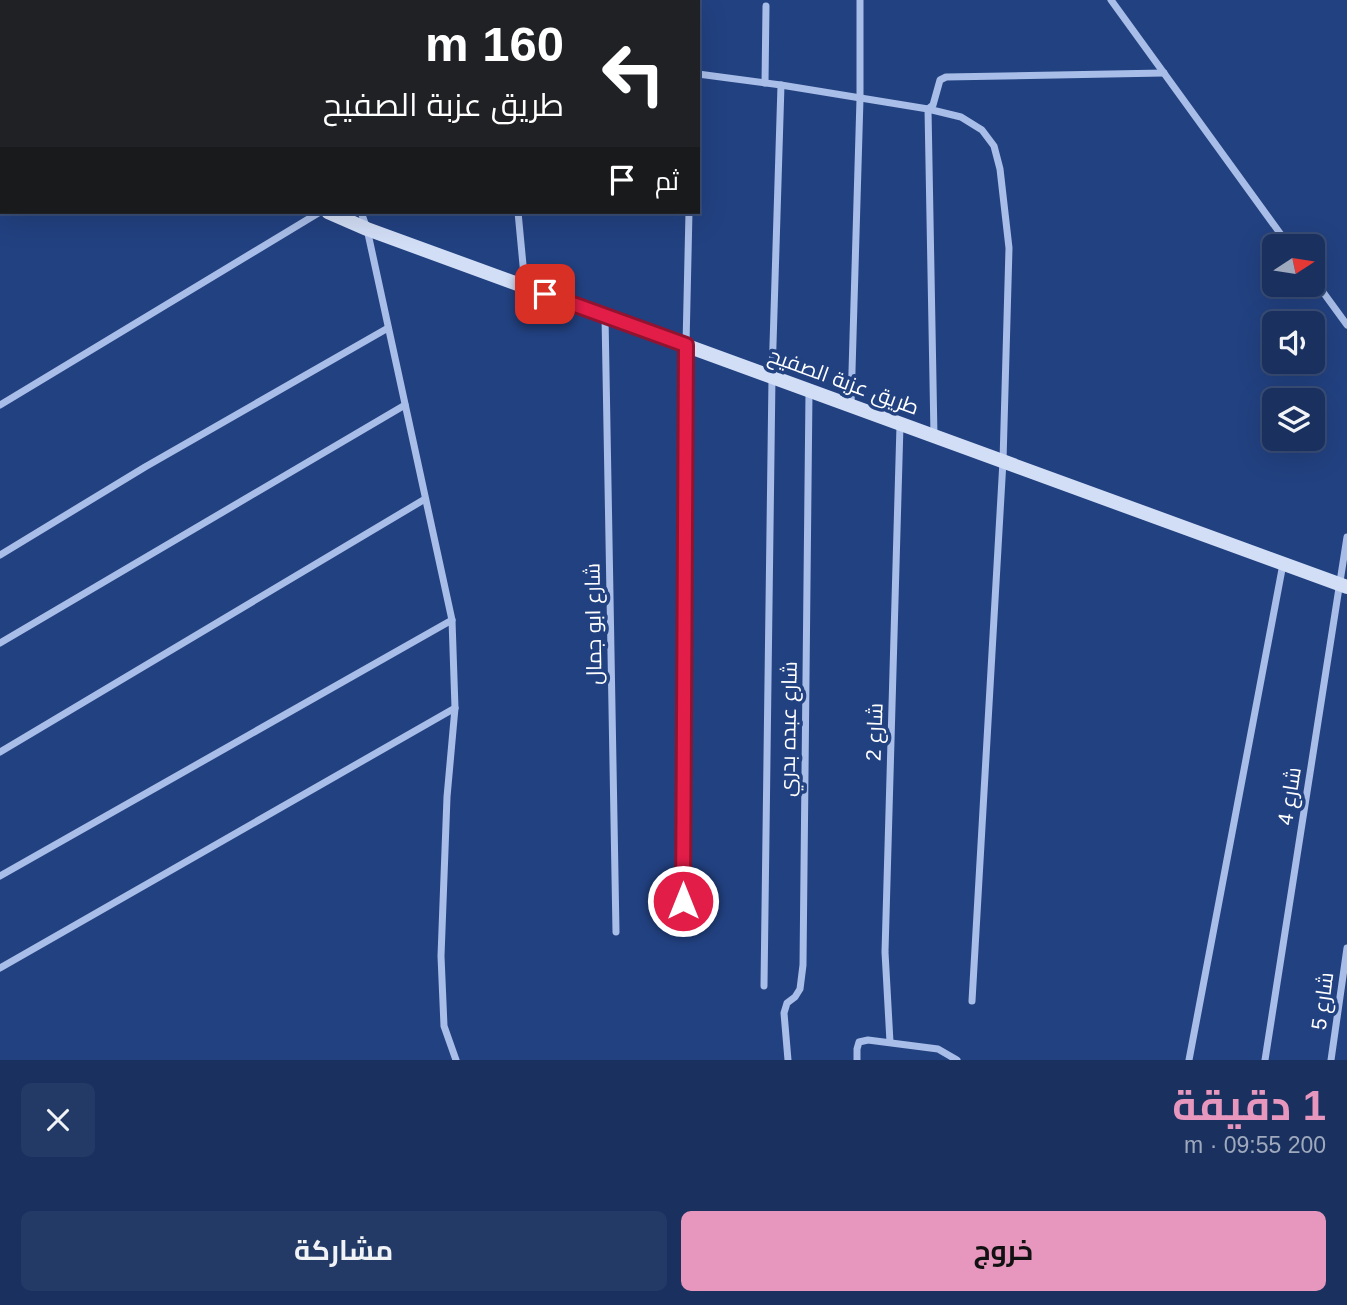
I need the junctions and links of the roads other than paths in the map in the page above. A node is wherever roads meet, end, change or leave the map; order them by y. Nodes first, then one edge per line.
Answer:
1 (860, 0) edge
2 (1111, 0) edge
3 (766, 6) dead end
4 (1164, 73) junction
5 (700, 74) edge
6 (765, 83) junction
7 (781, 85) junction
8 (860, 99) junction
9 (928, 109) junction
10 (317, 214) edge
11 (333, 214) edge
12 (362, 214) edge
13 (518, 214) edge
14 (689, 214) edge
15 (368, 229) junction
16 (1281, 234) edge
17 (525, 287) junction
18 (1325, 295) edge
19 (605, 316) junction
20 (1347, 325) edge
21 (388, 328) junction
22 (686, 345) junction
23 (772, 377) junction
24 (809, 392) junction
25 (0, 405) edge
26 (405, 405) junction
27 (851, 406) junction
28 (900, 424) junction
29 (934, 436) junction
30 (1003, 461) junction
31 (425, 499) junction
32 (1347, 537) edge
33 (0, 555) edge
34 (1283, 564) junction
35 (1343, 586) edge
36 (452, 620) junction
37 (0, 643) edge
38 (455, 708) junction
39 (0, 752) edge
40 (0, 876) edge
41 (683, 928) dead end
42 (616, 932) dead end
43 (1347, 948) edge
44 (0, 968) edge
45 (764, 986) dead end
46 (972, 1001) dead end
47 (890, 1042) junction
48 (456, 1060) edge
49 (788, 1060) edge
50 (858, 1060) edge
51 (957, 1060) edge
52 (1189, 1060) edge
53 (1265, 1060) edge
54 (1331, 1060) edge

1 - 8 street
2 - 4 street
3 - 6 street
4 - 9 street
4 - 16 street
5 - 6 street
6 - 7 street
7 - 8 street
7 - 23 street
8 - 9 street
8 - 27 street
9 - 29 street
9 - 30 street
10 - 25 street
11 - 15 street, طريق عزبة الصفيح
12 - 15 street
13 - 17 street
14 - 22 street
15 - 17 street, طريق عزبة الصفيح
15 - 21 street
17 - 19 street, طريق عزبة الصفيح
18 - 20 street
19 - 22 street, طريق عزبة الصفيح
19 - 42 street, شارع ابو جمال
21 - 26 street
21 - 33 street
22 - 23 street, طريق عزبة الصفيح
22 - 41 street
23 - 24 street, طريق عزبة الصفيح
23 - 45 street
24 - 27 street, طريق عزبة الصفيح
24 - 49 street, شارع عبده بدري
26 - 31 street
26 - 37 street
27 - 28 street, طريق عزبة الصفيح
28 - 29 street, طريق عزبة الصفيح
28 - 47 street, شارع 2
29 - 30 street, طريق عزبة الصفيح
30 - 34 street, طريق عزبة الصفيح
30 - 46 street
31 - 36 street
31 - 39 street
32 - 35 street, شارع 4
34 - 35 street, طريق عزبة الصفيح
34 - 52 street
35 - 53 street, شارع 4
36 - 38 street
36 - 40 street
38 - 44 street
38 - 48 street
43 - 54 street, شارع 5
47 - 50 street
47 - 51 street

